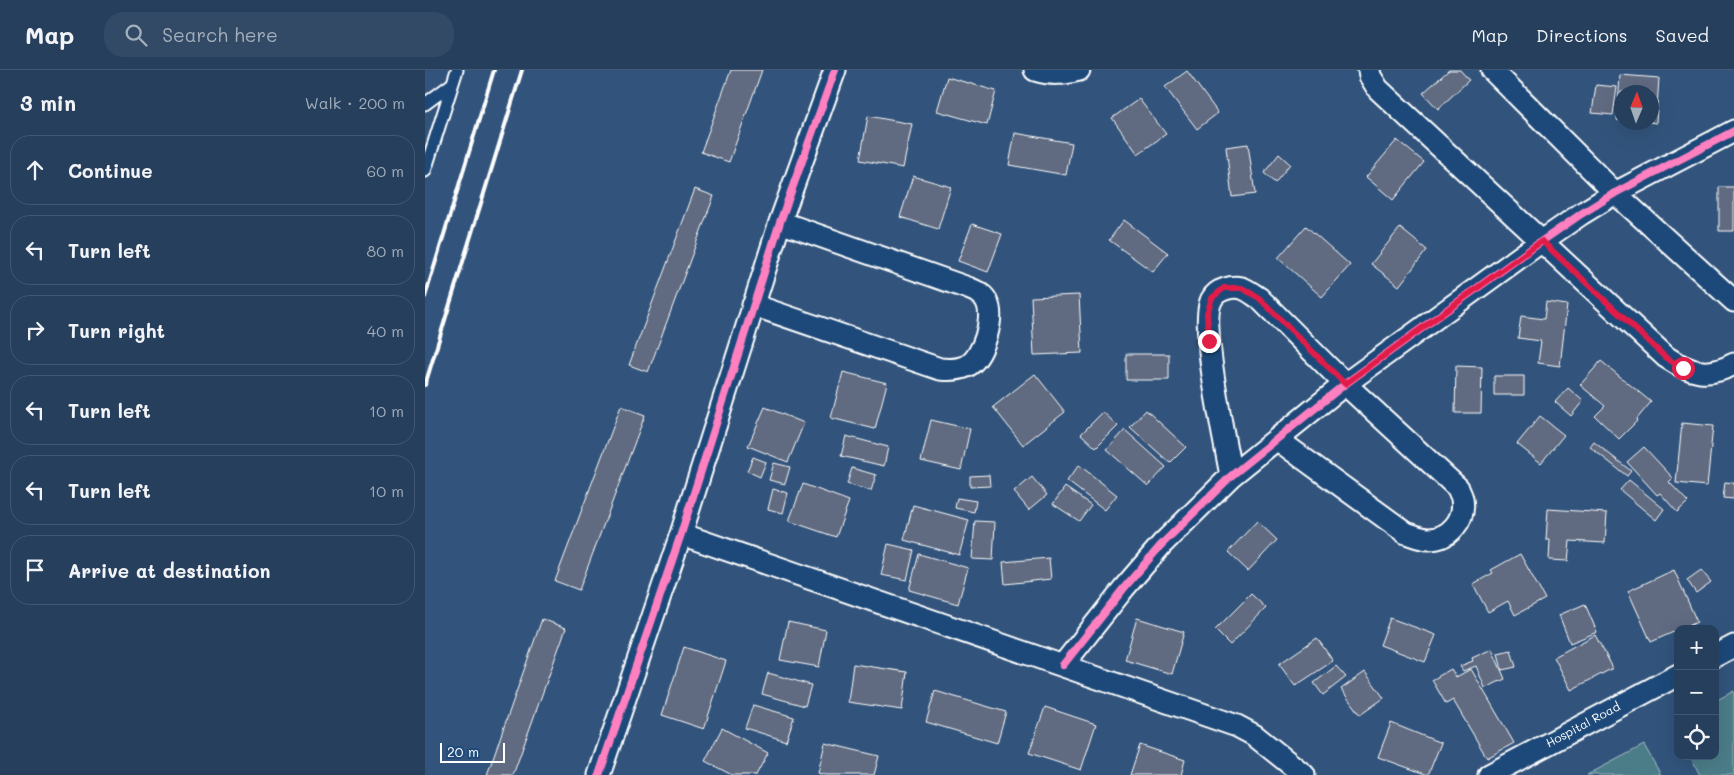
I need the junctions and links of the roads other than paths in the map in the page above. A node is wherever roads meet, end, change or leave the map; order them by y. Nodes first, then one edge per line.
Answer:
1 (457, 70) edge
2 (835, 70) edge
3 (1035, 70) edge
4 (1079, 70) edge
5 (1369, 70) edge
6 (1492, 70) edge
7 (452, 84) junction
8 (425, 104) edge
9 (1734, 130) edge
10 (425, 171) edge
11 (1615, 193) junction
12 (780, 222) junction
13 (1542, 241) junction
14 (1734, 300) edge
15 (753, 304) junction
16 (1734, 364) edge
17 (1345, 384) junction
18 (1277, 440) junction
19 (1231, 476) junction
20 (681, 534) junction
21 (1734, 646) edge
22 (1719, 654) edge
23 (1063, 666) junction
24 (1674, 677) edge
25 (599, 775) edge
26 (1305, 775) edge
27 (1489, 775) edge

1 - 7 lane
2 - 12 street
3 - 4 street
5 - 13 street
6 - 11 street
7 - 8 lane
7 - 10 lane
9 - 11 street
11 - 13 street
11 - 14 street
12 - 15 street
12 - 15 street
13 - 16 street
13 - 17 street
15 - 20 street
17 - 18 street
17 - 18 street
17 - 19 street
18 - 19 street
19 - 23 street
20 - 23 street
20 - 25 street
21 - 22 street
23 - 26 street
24 - 27 street, Hospital Road

